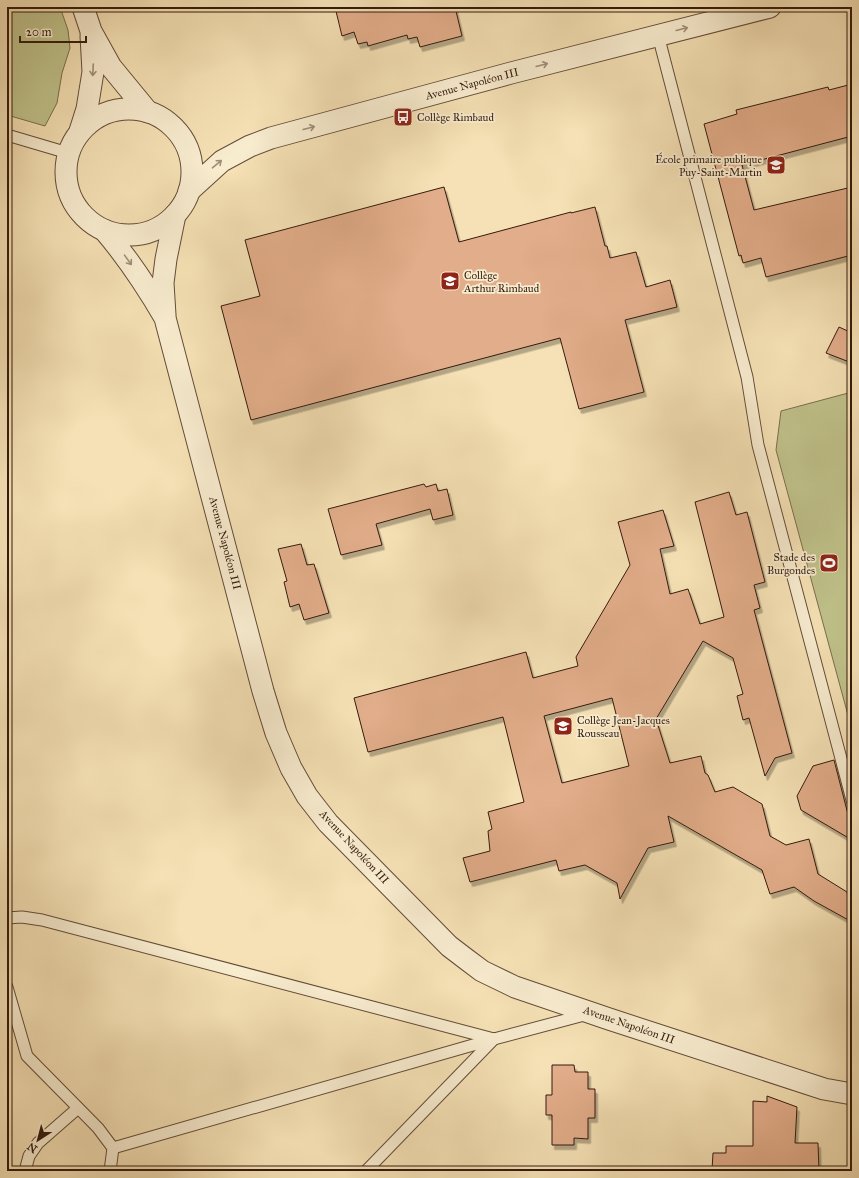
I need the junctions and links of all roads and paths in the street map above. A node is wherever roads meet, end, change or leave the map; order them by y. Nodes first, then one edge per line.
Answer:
1 (83, 7) edge
2 (770, 7) edge
3 (91, 31) junction
4 (658, 35) junction
5 (148, 112) junction
6 (80, 131) junction
7 (7, 135) edge
8 (68, 153) junction
9 (189, 191) junction
10 (175, 215) junction
11 (104, 230) junction
12 (165, 318) junction
13 (852, 800) edge
14 (7, 918) edge
15 (7, 987) edge
16 (593, 1013) junction
17 (494, 1039) junction
18 (852, 1094) edge
19 (78, 1108) junction
20 (112, 1148) junction
21 (25, 1171) edge
22 (110, 1171) edge
23 (366, 1171) edge

1 - 3 street
4 -> 2 street, Avenue Napoléon III
3 - 5 street
3 -> 6 street
9 -> 4 street, Avenue Napoléon III
4 - 13 lane
5 - 6 street
5 - 9 street
6 - 8 street
7 - 8 lane
8 - 11 street
9 - 10 street
10 - 11 street
10 - 12 street, Avenue Napoléon III
11 -> 12 street, Avenue Napoléon III
12 - 16 street, Avenue Napoléon III
14 - 17 lane
15 - 19 lane
16 - 17 lane
16 - 18 street, Avenue Napoléon III
17 - 20 lane
17 - 23 lane
19 - 20 lane
19 - 21 lane
20 - 22 lane

